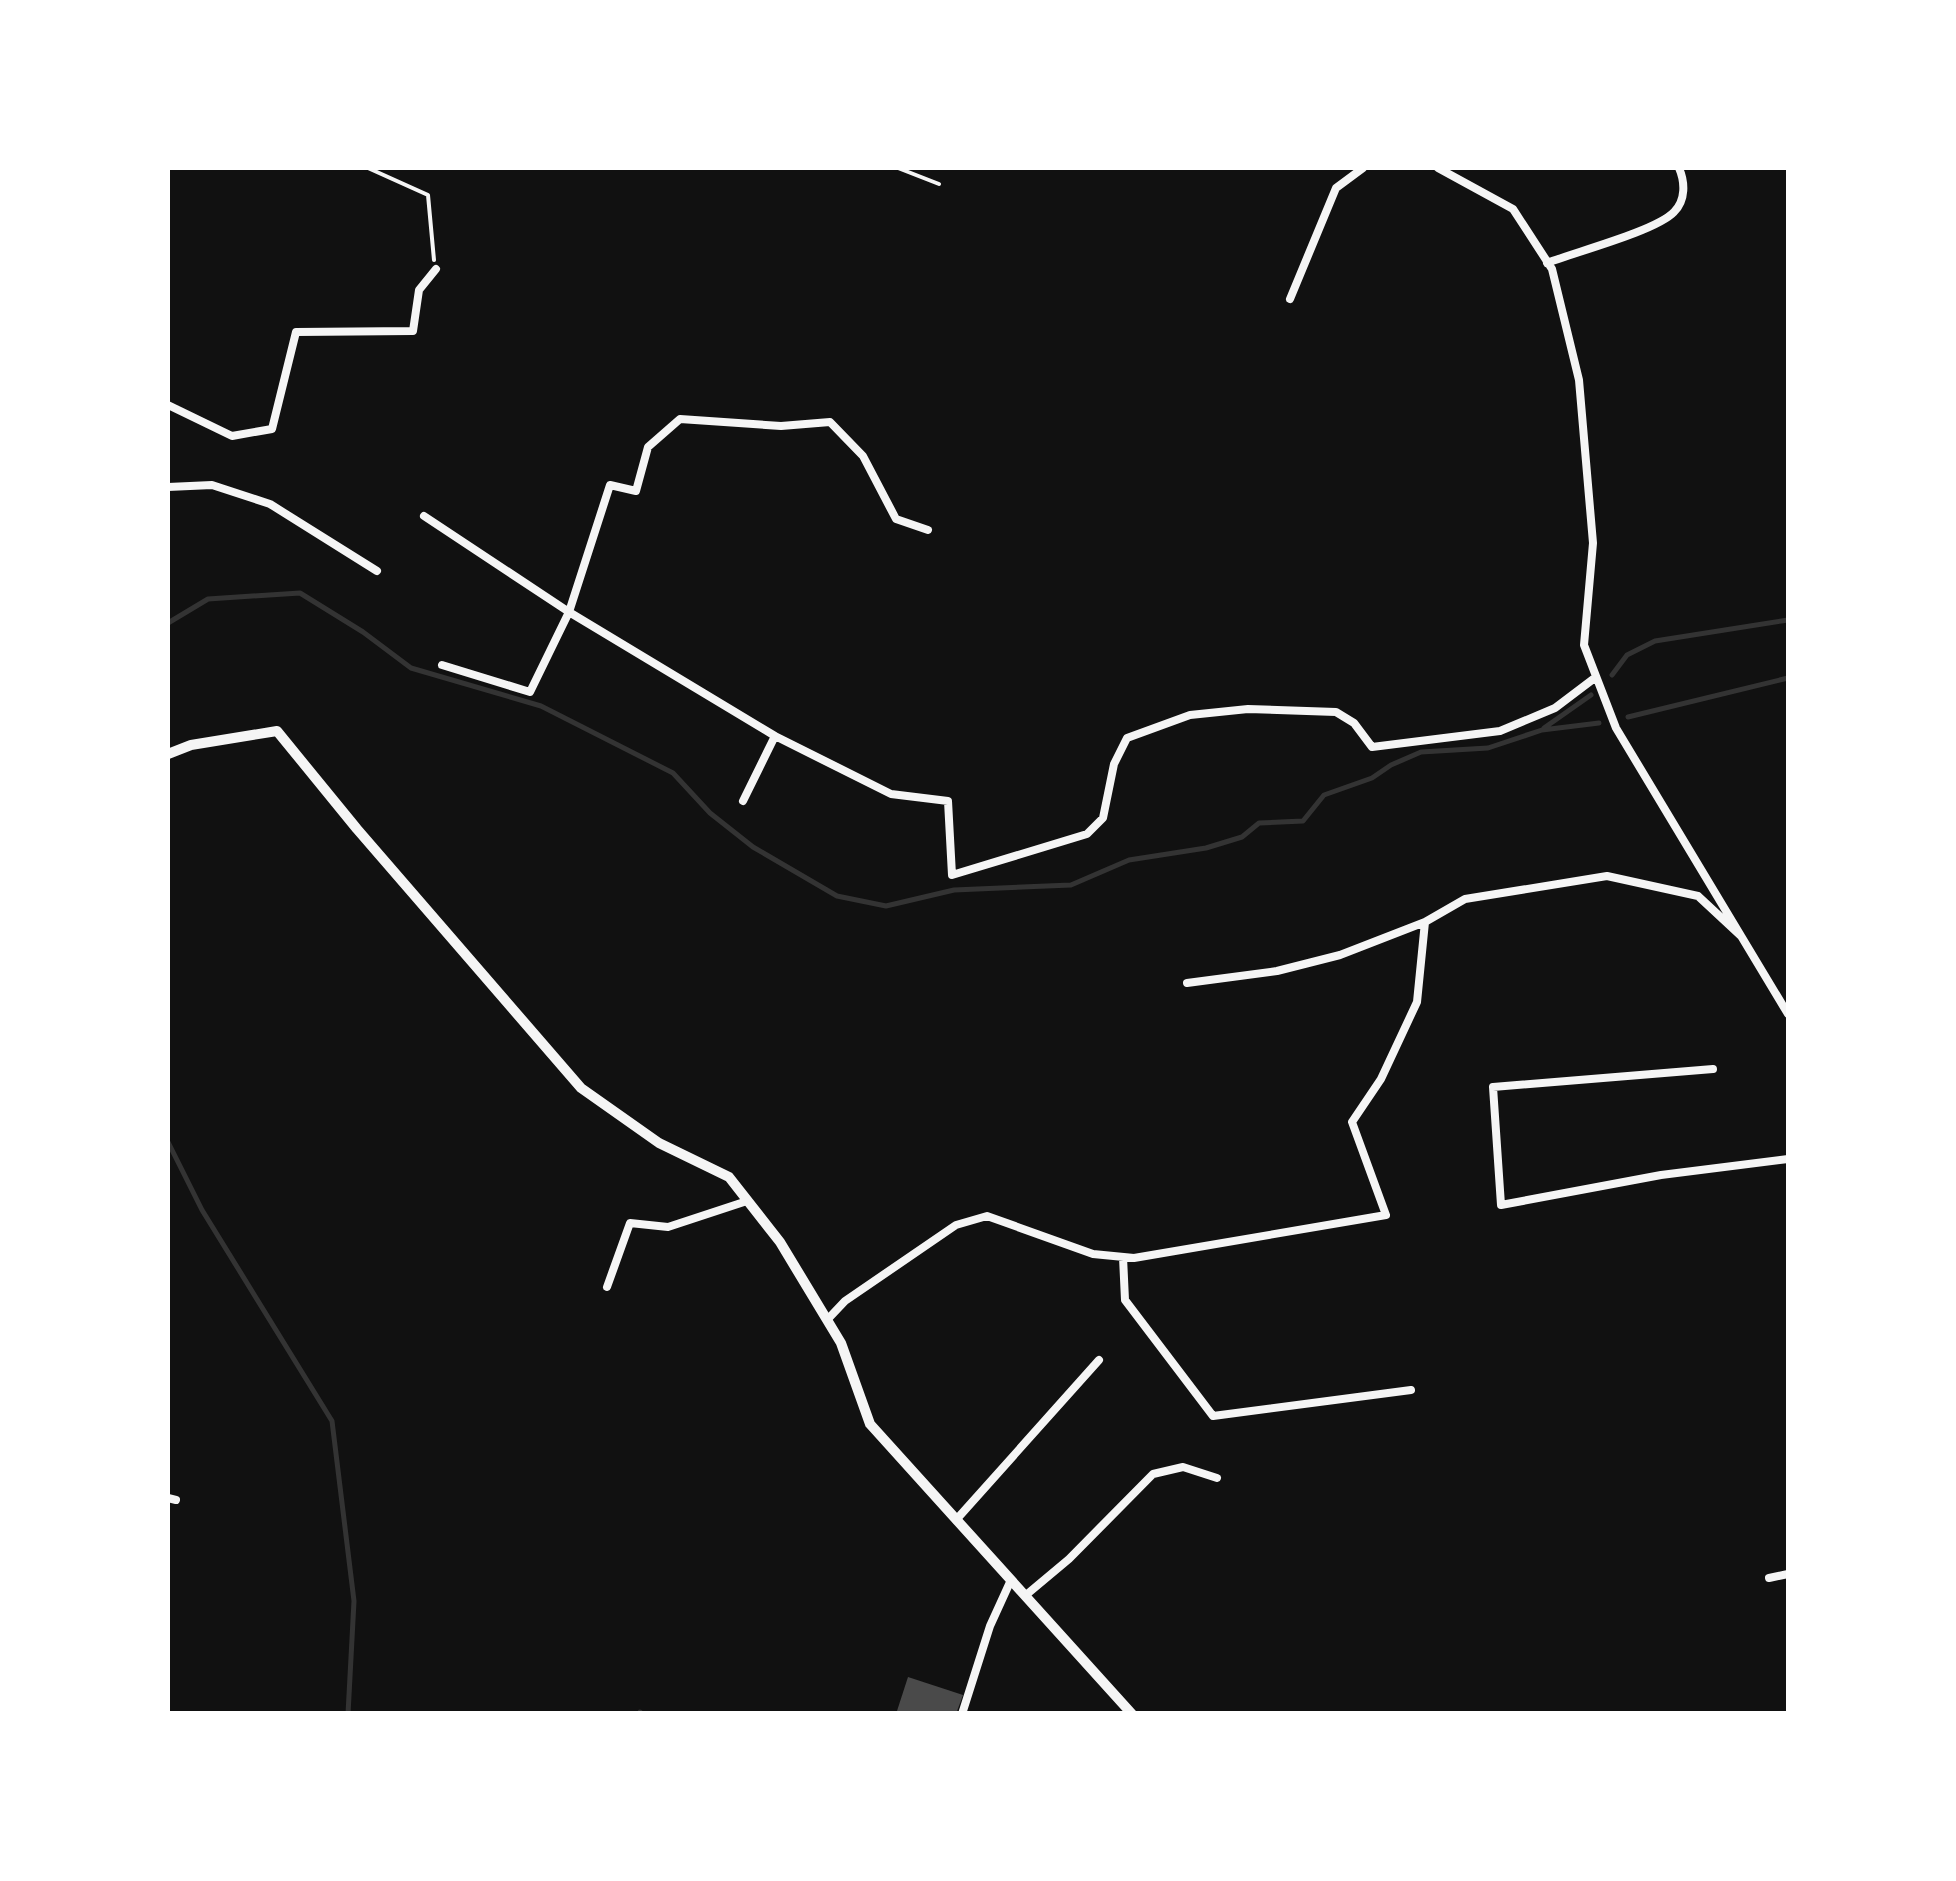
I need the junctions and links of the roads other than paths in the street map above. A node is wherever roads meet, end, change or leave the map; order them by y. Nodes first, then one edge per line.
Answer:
1 (1363, 168) edge
2 (1438, 168) edge
3 (1679, 168) edge
4 (1547, 262) junction
5 (436, 269) road end
6 (1290, 299) dead end
7 (168, 405) edge
8 (168, 487) edge
9 (424, 516) dead end
10 (928, 530) dead end
11 (377, 571) dead end
12 (568, 612) junction
13 (442, 665) dead end
14 (1596, 677) junction
15 (775, 736) junction
16 (168, 754) edge
17 (743, 802) dead end
18 (1425, 922) junction
19 (1741, 936) junction
20 (1187, 983) dead end
21 (1788, 1014) edge
22 (1713, 1070) dead end
23 (1788, 1159) edge
24 (747, 1201) junction
25 (1124, 1257) junction
26 (607, 1287) dead end
27 (827, 1320) junction
28 (1100, 1360) dead end
29 (1411, 1390) dead end
30 (1217, 1478) dead end
31 (956, 1520) junction
32 (1788, 1574) edge
33 (1769, 1578) dead end
34 (1011, 1580) junction
35 (1026, 1596) junction
36 (962, 1714) edge
37 (1132, 1714) edge

1 - 6 street
2 - 4 street
3 - 4 street
4 - 14 street
5 - 7 street
8 - 11 street
9 - 12 street
10 - 12 street
12 - 13 street
12 - 15 street
14 - 15 street
14 - 19 street
15 - 17 street
16 - 24 street
18 - 19 street
18 - 20 street
18 - 25 street
19 - 21 street
22 - 23 street
24 - 26 street
24 - 27 street
25 - 27 street
25 - 29 street
27 - 31 street
28 - 31 street
30 - 35 street
31 - 34 street
32 - 33 street
34 - 35 street
34 - 36 street
35 - 37 street

